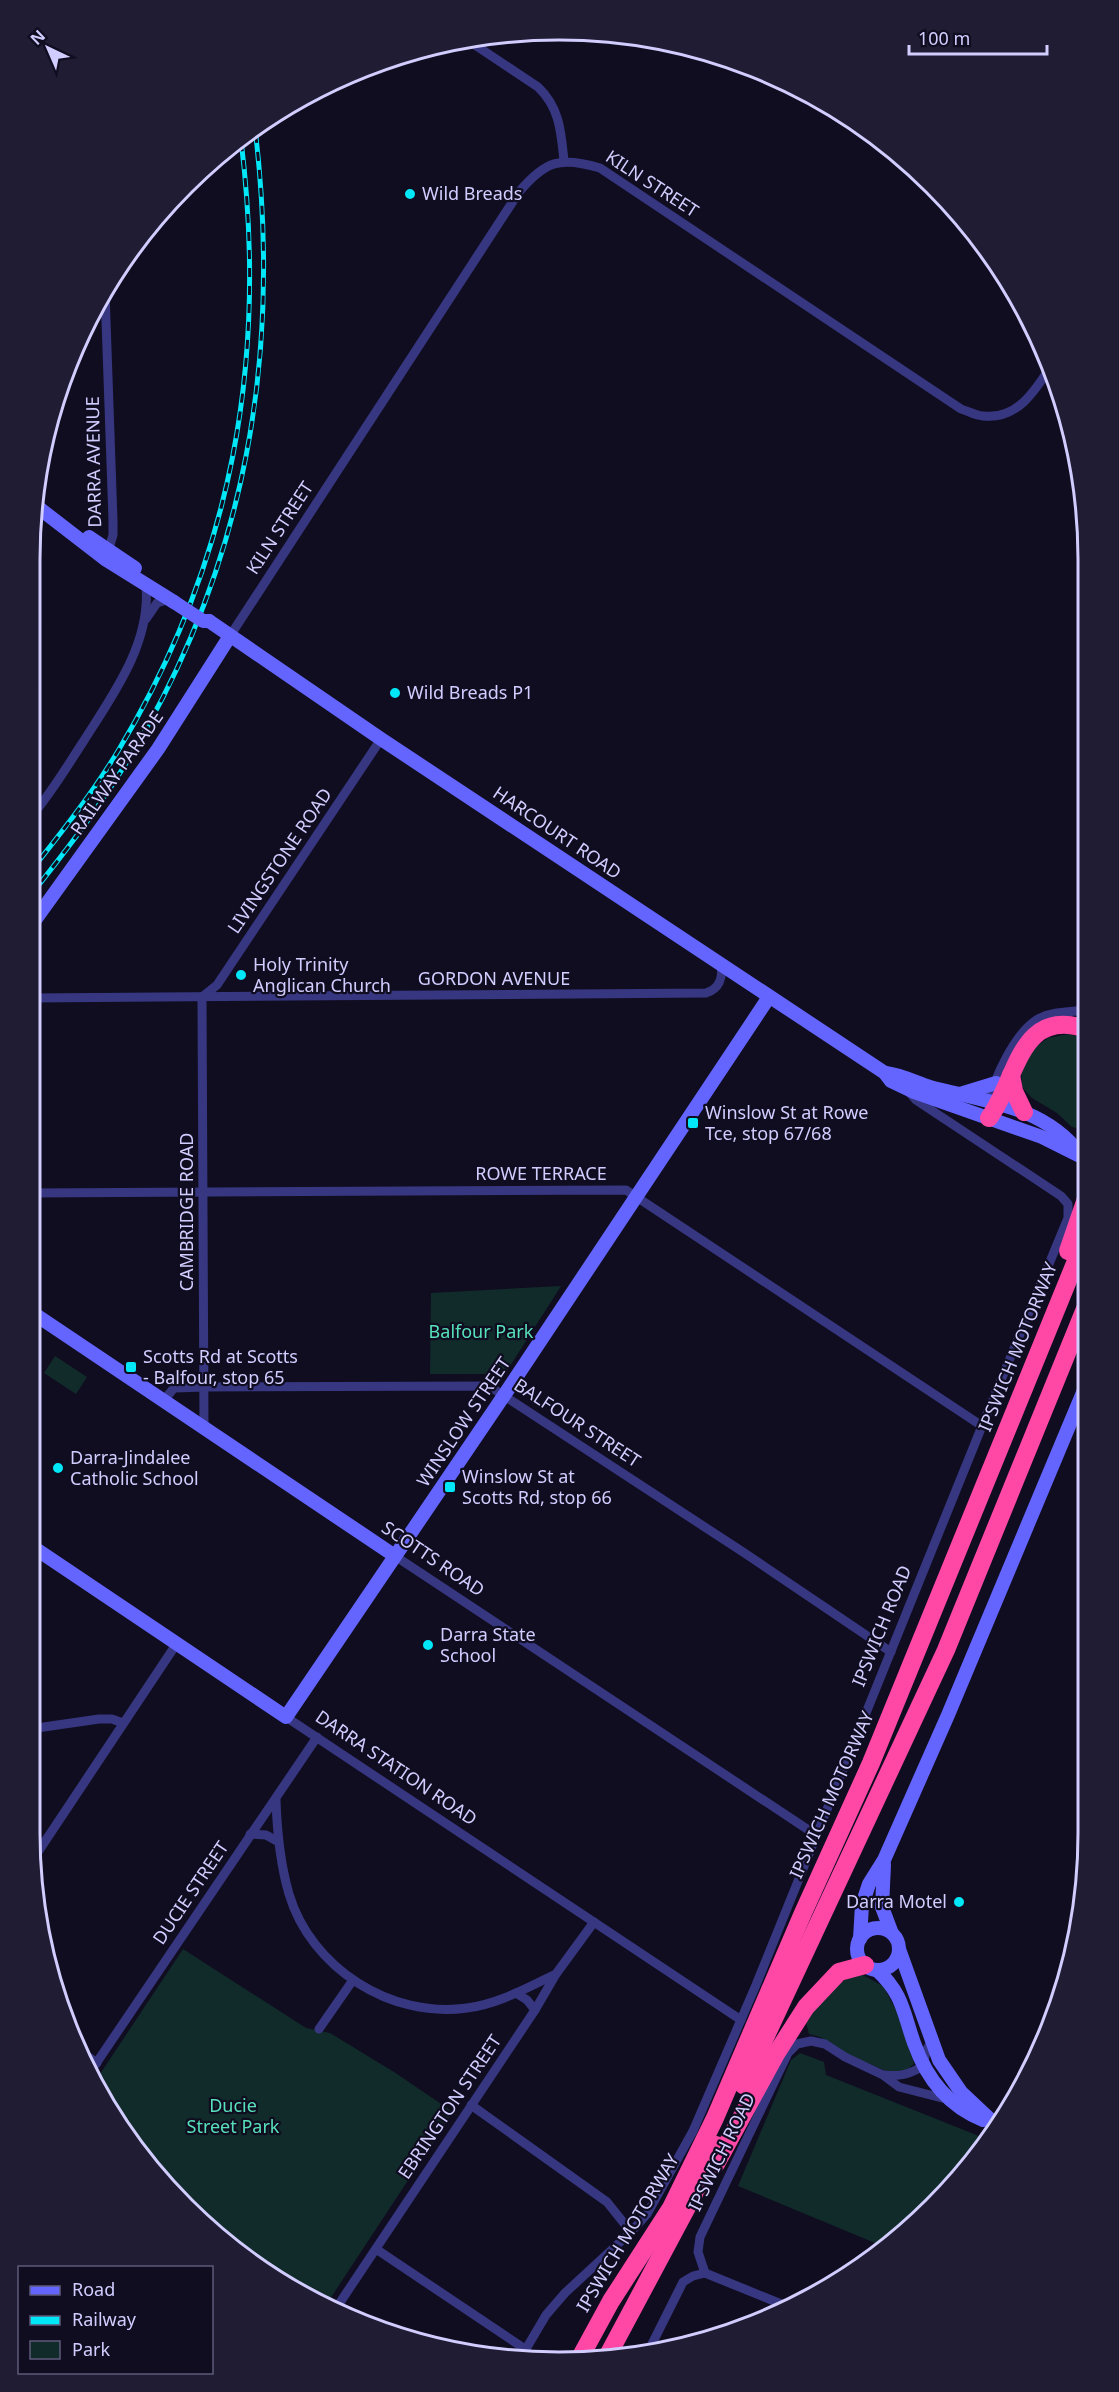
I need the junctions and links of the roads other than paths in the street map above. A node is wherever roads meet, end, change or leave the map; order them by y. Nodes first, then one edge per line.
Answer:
1 (478, 47) edge
2 (564, 161) junction
3 (106, 308) edge
4 (1045, 376) edge
5 (43, 511) edge
6 (107, 554) junction
7 (146, 586) junction
8 (173, 600) junction
9 (143, 624) junction
10 (230, 636) junction
11 (381, 739) junction
12 (40, 804) edge
13 (40, 913) edge
14 (722, 966) junction
15 (769, 997) junction
16 (40, 998) edge
17 (202, 998) junction
18 (1078, 1011) edge
19 (1078, 1027) edge
20 (885, 1073) junction
21 (1004, 1079) junction
22 (907, 1089) junction
23 (960, 1094) junction
24 (992, 1108) junction
25 (1024, 1112) junction
26 (1078, 1153) edge
27 (1078, 1157) edge
28 (203, 1192) junction
29 (40, 1193) edge
30 (636, 1197) junction
31 (1068, 1204) joint
32 (1078, 1222) edge
33 (1078, 1257) edge
34 (1060, 1302) junction
35 (40, 1318) edge
36 (1078, 1326) edge
37 (205, 1387) junction
38 (505, 1394) junction
39 (164, 1400) junction
40 (1078, 1406) edge
41 (982, 1426) junction
42 (204, 1427) junction
43 (40, 1552) edge
44 (395, 1556) junction
45 (177, 1643) junction
46 (891, 1652) junction
47 (286, 1717) junction
48 (123, 1723) junction
49 (40, 1728) edge
50 (317, 1737) junction
51 (276, 1800) junction
52 (250, 1834) junction
53 (816, 1835) junction
54 (277, 1841) junction
55 (41, 1847) edge
56 (884, 1860) junction
57 (594, 1922) junction
58 (891, 1931) junction
59 (860, 1938) junction
60 (899, 1949) junction
61 (871, 1967) junction
62 (556, 1974) junction
63 (353, 1980) junction
64 (516, 1993) junction
65 (535, 2010) junction
66 (741, 2020) junction
67 (319, 2029) dead end
68 (931, 2042) junction
69 (96, 2065) edge
70 (923, 2066) junction
71 (883, 2075) junction
72 (950, 2101) junction
73 (471, 2105) junction
74 (991, 2120) edge
75 (990, 2122) edge
76 (701, 2181) junction
77 (631, 2232) junction
78 (376, 2249) junction
79 (705, 2274) junction
80 (340, 2303) edge
81 (778, 2303) edge
82 (652, 2343) edge
83 (612, 2348) edge
84 (520, 2350) edge
85 (525, 2350) edge
86 (583, 2351) edge

1 - 2 street
2 - 4 street, KILN STREET
2 - 10 street, KILN STREET
3 - 6 street, DARRA AVENUE
5 - 6 main road
6 - 7 main road
6 - 8 main road
7 - 8 main road
7 - 9 street
8 - 9 street
8 - 10 main road, HARCOURT ROAD, bridge
9 - 12 street
10 - 11 main road, HARCOURT ROAD
10 - 13 main road, RAILWAY PARADE
11 - 14 main road, HARCOURT ROAD
11 - 17 street, LIVINGSTONE ROAD
14 - 15 main road, HARCOURT ROAD
14 - 17 street, GORDON AVENUE
15 - 20 main road, HARCOURT ROAD
15 - 30 main road, WINSLOW STREET
16 - 17 street, GORDON AVENUE
17 - 28 street, CAMBRIDGE ROAD
18 - 21 street
19 - 21 highway
20 - 22 main road, HARCOURT ROAD
20 - 23 main road, HARCOURT ROAD
21 - 23 main road
21 - 24 highway
21 - 25 highway
22 - 24 main road, HARCOURT ROAD
22 - 31 street, HARCOURT ROAD
23 - 24 main road, HARCOURT ROAD
24 - 25 main road, HARCOURT ROAD
24 - 27 main road, HARCOURT ROAD
25 - 26 main road, HARCOURT ROAD
28 - 29 street, ROWE TERRACE
28 - 30 street, ROWE TERRACE
28 - 37 street, CAMBRIDGE ROAD
30 - 38 main road, WINSLOW STREET
30 - 41 street, ROWE TERRACE
31 - 41 street, IPSWICH ROAD
32 - 34 highway
33 - 34 highway, IPSWICH MOTORWAY
34 - 86 highway, IPSWICH MOTORWAY
35 - 39 main road, SCOTTS ROAD
36 - 76 highway, IPSWICH MOTORWAY
37 - 38 street, BALFOUR STREET
37 - 39 street, BALFOUR STREET
37 - 42 street, CAMBRIDGE ROAD
38 - 44 main road, WINSLOW STREET
38 - 46 street, BALFOUR STREET
39 - 42 main road, SCOTTS ROAD
40 - 56 main road
41 - 46 street, IPSWICH ROAD
42 - 44 main road, SCOTTS ROAD
43 - 45 main road, DARRA STATION ROAD
44 - 47 main road, WINSLOW STREET
44 - 53 street, SCOTTS ROAD
45 - 47 main road, DARRA STATION ROAD
45 - 48 street
46 - 53 street, IPSWICH ROAD
47 - 50 street, DARRA STATION ROAD
48 - 49 street
48 - 55 street
50 - 51 street, DUCIE STREET
50 - 57 street, DARRA STATION ROAD
51 - 52 street, DUCIE STREET
51 - 54 street
52 - 54 street
52 - 69 street, DUCIE STREET
53 - 66 street, IPSWICH ROAD
54 - 63 street
56 - 58 main road
56 - 59 main road
57 - 62 street, EBRINGTON STREET
57 - 66 street, DARRA STATION ROAD
58 - 59 main road
58 - 60 main road
59 - 61 main road
60 - 61 main road
60 - 68 main road
61 - 70 main road
61 - 76 highway
62 - 64 street
62 - 65 street, EBRINGTON STREET
63 - 64 street
63 - 67 street
64 - 65 street
65 - 73 street, EBRINGTON STREET
66 - 77 street, IPSWICH ROAD
68 - 70 street
68 - 74 main road
70 - 71 street, IPSWICH ROAD
70 - 72 main road
71 - 72 street, IPSWICH ROAD
71 - 79 street, IPSWICH ROAD
72 - 75 main road
73 - 77 street
73 - 78 street, EBRINGTON STREET
76 - 83 highway, IPSWICH MOTORWAY
77 - 85 street, IPSWICH ROAD
78 - 80 street, EBRINGTON STREET
78 - 84 street
79 - 81 street
79 - 82 street

